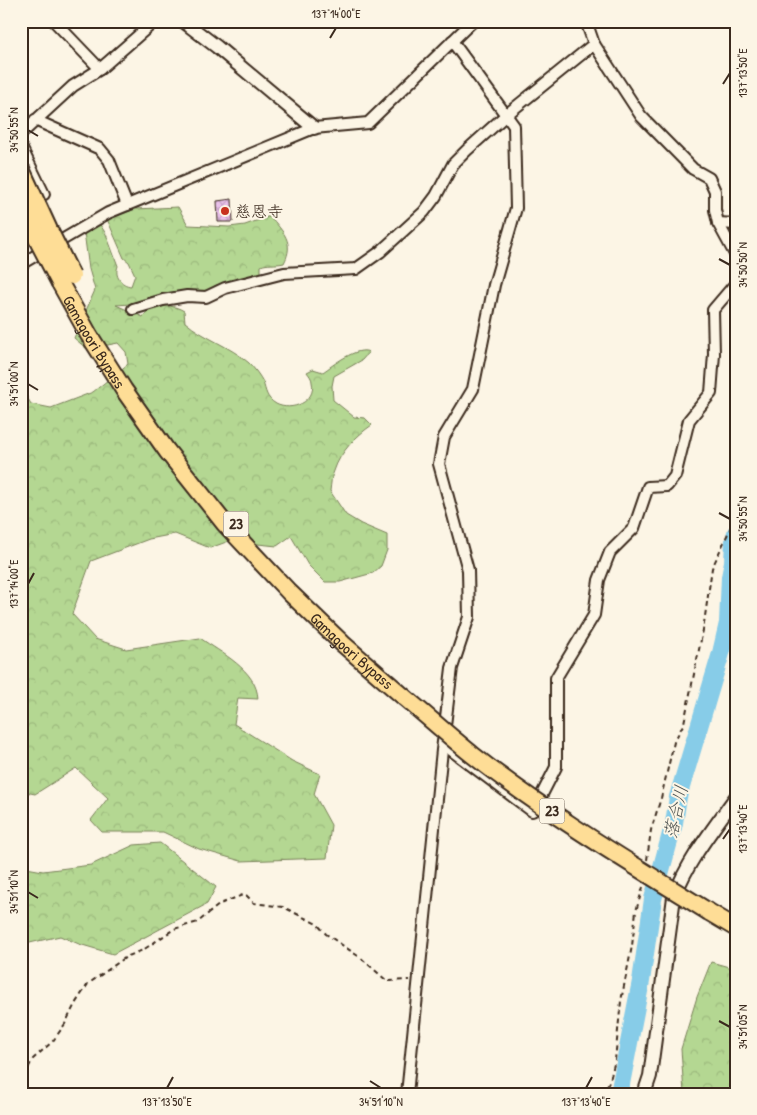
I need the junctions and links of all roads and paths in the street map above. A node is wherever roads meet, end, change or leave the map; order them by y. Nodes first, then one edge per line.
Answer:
1 (54, 21) edge
2 (155, 21) edge
3 (183, 21) edge
4 (473, 21) edge
5 (586, 21) edge
6 (452, 41) junction
7 (594, 44) junction
8 (100, 69) junction
9 (506, 115) junction
10 (35, 120) junction
11 (314, 128) junction
12 (21, 134) edge
13 (21, 147) edge
14 (21, 169) edge
15 (21, 198) edge
16 (127, 205) junction
17 (21, 208) edge
18 (21, 222) edge
19 (718, 223) junction
20 (736, 224) edge
21 (736, 256) edge
22 (21, 264) edge
23 (63, 281) junction
24 (736, 283) edge
25 (133, 309) dead end
26 (736, 516) edge
27 (406, 694) junction
28 (443, 744) junction
29 (736, 797) edge
30 (646, 864) dead end
31 (644, 881) dead end
32 (712, 909) junction
33 (736, 919) edge
34 (736, 928) edge
35 (419, 980) junction
36 (24, 1094) edge
37 (407, 1094) edge
38 (602, 1094) edge
39 (644, 1094) edge

1 - 8 street
2 - 8 street
3 - 11 street
4 - 6 street
5 - 7 street
6 - 9 street
6 - 11 street
7 - 9 street
7 - 19 street
8 - 10 street
9 - 25 street
9 - 28 street
10 - 12 street
10 - 16 street
11 - 16 street
13 - 17 street
14 - 23 highway, bridge
15 - 23 highway, bridge
16 - 22 street
17 - 23 highway, bridge
18 - 23 highway
19 - 20 street
19 - 21 street
23 - 27 highway, Gamagoori Bypass / 23
23 - 27 highway, Gamagoori Bypass / 23
24 - 28 street
26 - 30 path
27 - 32 highway, Gamagoori Bypass / 23, bridge
28 - 35 street
29 - 39 street
31 - 38 path
32 - 33 highway, Gamagoori Bypass / 23
32 - 34 highway, Gamagoori Bypass / 23
35 - 36 path
35 - 37 street

